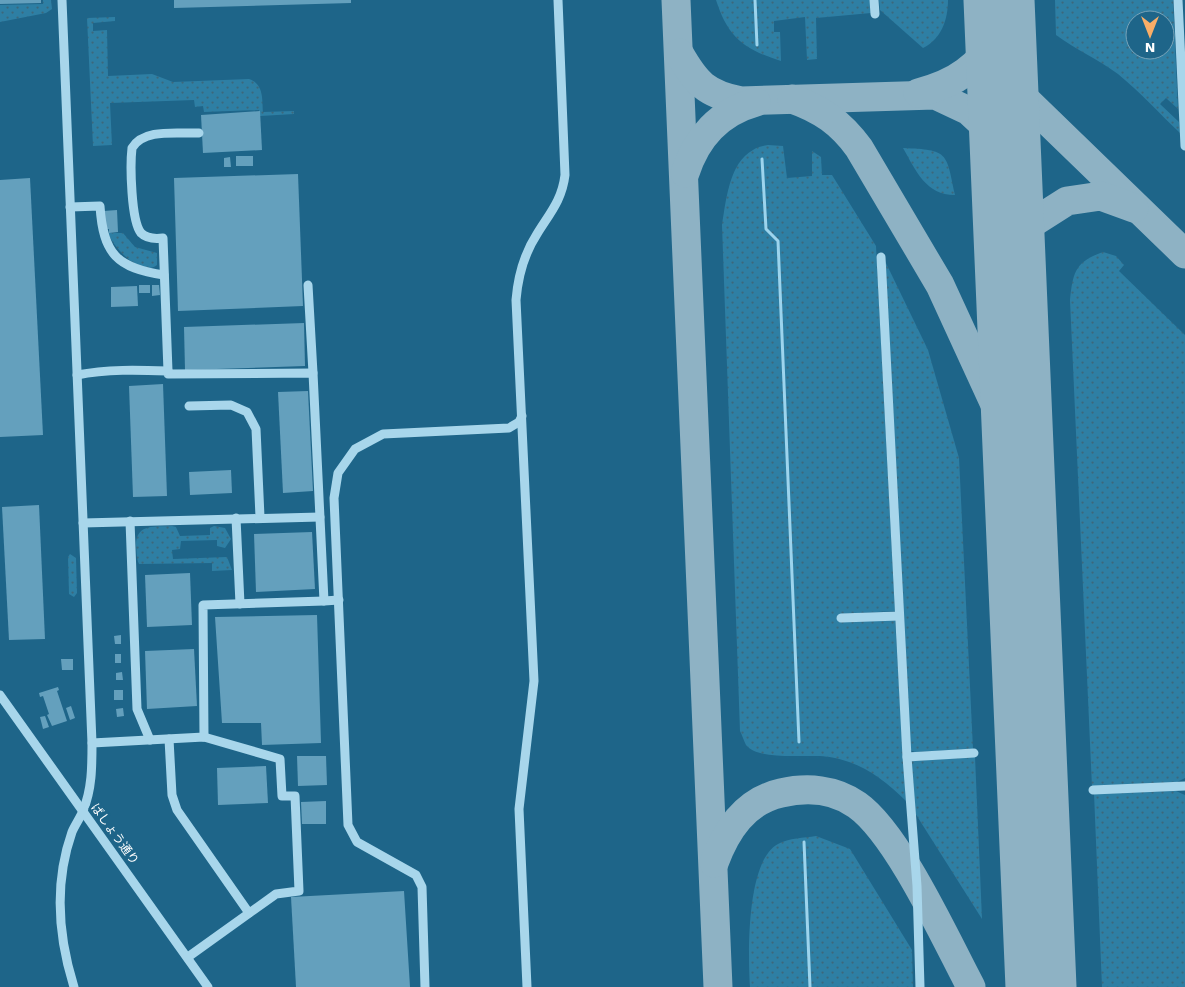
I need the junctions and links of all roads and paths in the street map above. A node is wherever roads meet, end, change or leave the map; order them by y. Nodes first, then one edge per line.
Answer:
1 (62, 0) edge
2 (558, 0) edge
3 (874, 0) edge
4 (1178, 0) edge
5 (875, 14) dead end
6 (198, 133) dead end
7 (1185, 146) edge
8 (70, 207) junction
9 (881, 256) dead end
10 (164, 275) junction
11 (308, 285) dead end
12 (168, 370) junction
13 (313, 373) junction
14 (77, 375) junction
15 (189, 406) dead end
16 (522, 416) junction
17 (260, 517) junction
18 (320, 517) junction
19 (236, 518) junction
20 (130, 521) junction
21 (83, 523) junction
22 (338, 600) junction
23 (324, 601) junction
24 (240, 604) junction
25 (899, 616) junction
26 (841, 618) dead end
27 (0, 696) edge
28 (204, 737) junction
29 (169, 739) junction
30 (150, 740) junction
31 (92, 743) junction
32 (974, 753) dead end
33 (907, 757) junction
34 (1185, 786) edge
35 (1093, 790) dead end
36 (83, 811) junction
37 (248, 913) junction
38 (188, 957) junction
39 (74, 987) edge
40 (208, 987) edge
41 (426, 987) edge
42 (527, 987) edge
43 (920, 987) edge

1 - 8 lane
2 - 16 lane
3 - 5 lane
4 - 7 lane
6 - 10 lane
8 - 10 lane
8 - 14 lane
9 - 25 lane
10 - 12 lane
11 - 13 lane
12 - 13 lane
12 - 14 lane
13 - 18 lane
14 - 21 lane
15 - 17 lane
16 - 22 lane
16 - 42 lane
17 - 18 lane
17 - 19 lane
18 - 23 lane
19 - 20 lane
19 - 24 lane
20 - 21 lane
20 - 30 lane
21 - 31 lane
22 - 23 lane
22 - 41 lane
23 - 24 lane
24 - 28 lane
25 - 26 lane
25 - 33 lane
27 - 36 lane, ばしょう通り
28 - 29 lane
28 - 37 lane
29 - 30 lane
29 - 37 lane
30 - 31 lane
31 - 36 lane
32 - 33 lane
33 - 43 lane
34 - 35 lane
36 - 38 lane, ばしょう通り
36 - 39 lane
37 - 38 lane
38 - 40 lane, ばしょう通り

